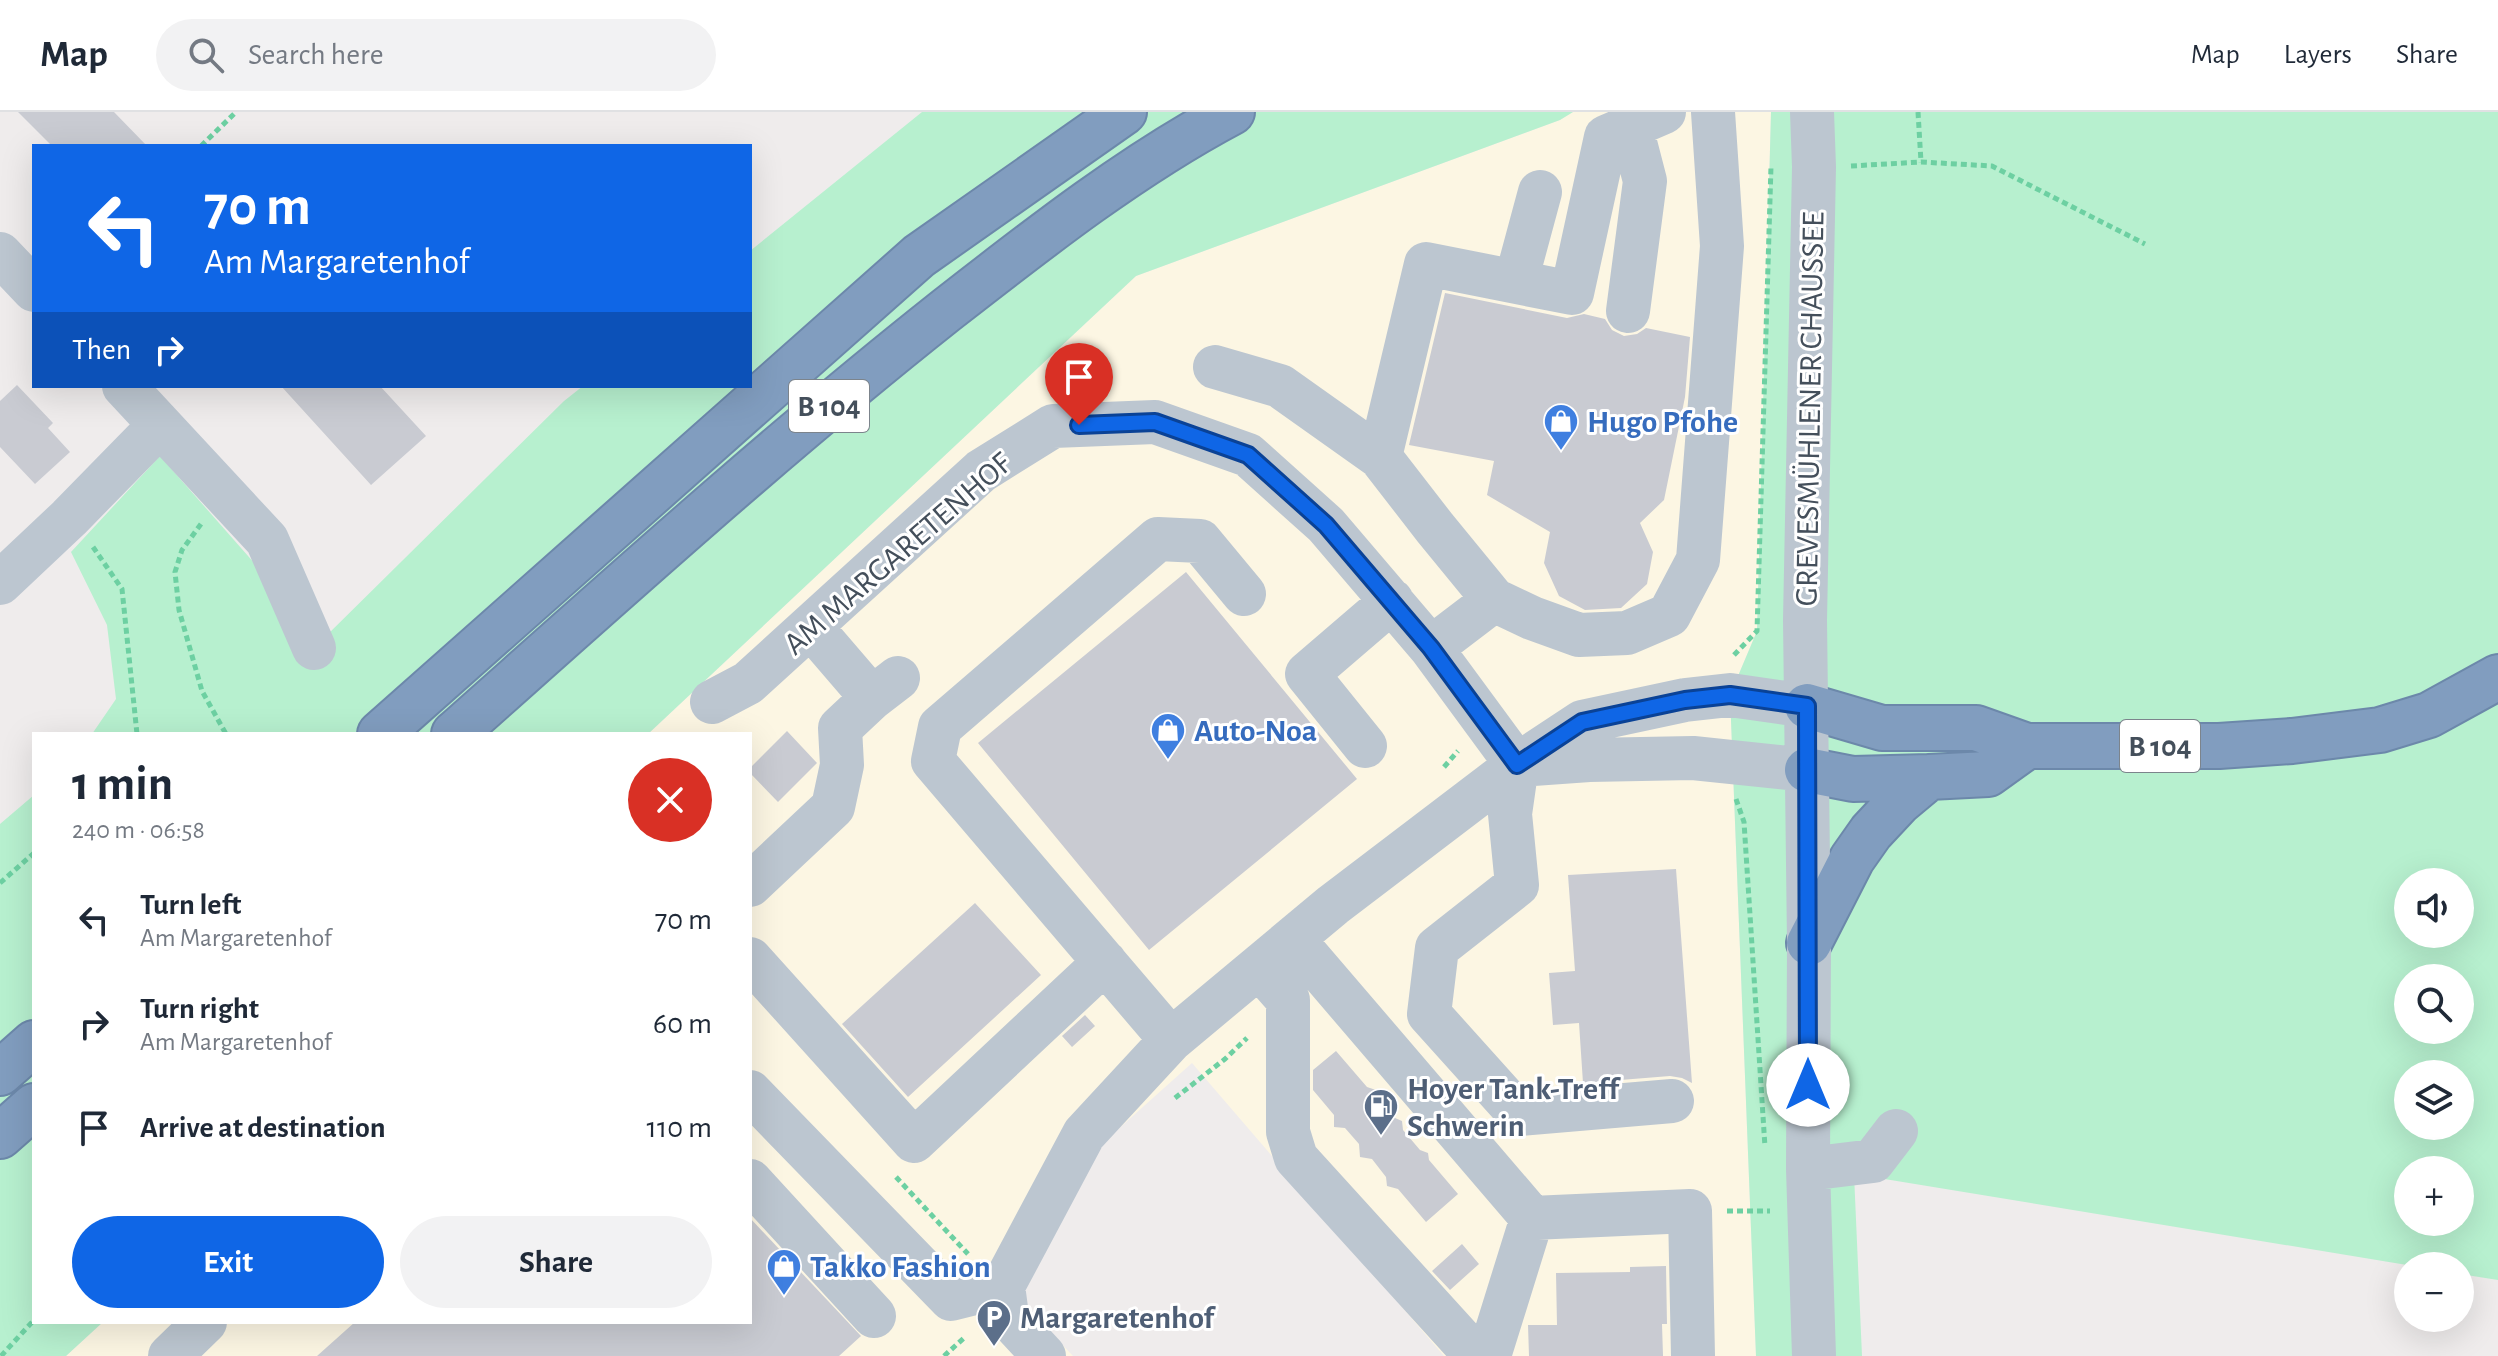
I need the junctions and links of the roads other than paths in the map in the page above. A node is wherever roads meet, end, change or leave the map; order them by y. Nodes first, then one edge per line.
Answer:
1 (1124, 112) edge
2 (1232, 112) edge
3 (1713, 112) edge
4 (1812, 112) edge
5 (1647, 119) edge
6 (1540, 192) dead end
7 (0, 254) edge
8 (1516, 281) junction
9 (32, 288) edge
10 (1628, 311) dead end
11 (1215, 367) dead end
12 (126, 388) edge
13 (160, 425) junction
14 (1380, 457) junction
15 (0, 583) edge
16 (1244, 594) dead end
17 (1494, 600) junction
18 (1392, 601) junction
19 (811, 627) junction
20 (314, 648) dead end
21 (1431, 648) junction
22 (2498, 677) edge
23 (712, 702) dead end
24 (1807, 706) junction
25 (382, 732) edge
26 (456, 732) edge
27 (1365, 746) dead end
28 (2027, 746) junction
29 (1517, 765) junction
30 (1807, 770) junction
31 (1929, 777) junction
32 (752, 883) edge
33 (1293, 939) junction
34 (1809, 943) junction
35 (752, 961) edge
36 (1105, 962) junction
37 (1259, 967) junction
38 (1288, 1000) junction
39 (1171, 1040) junction
40 (32, 1045) edge
41 (0, 1073) edge
42 (752, 1094) edge
43 (1672, 1101) dead end
44 (32, 1108) edge
45 (1896, 1131) dead end
46 (0, 1136) edge
47 (811, 1155) junction
48 (1447, 1158) dead end
49 (1808, 1169) junction
50 (757, 1188) edge
51 (1532, 1218) junction
52 (1003, 1286) junction
53 (874, 1316) dead end
54 (203, 1324) edge
55 (1033, 1352) edge
56 (170, 1356) edge
57 (1476, 1356) edge
58 (1489, 1356) edge
59 (1693, 1356) edge
60 (1814, 1356) edge

1 - 25 highway, B 104
2 - 26 highway, B 104
3 - 17 street
4 - 24 street, GREVESMÜHLENER CHAUSSEE
5 - 8 street
5 - 10 street
6 - 8 street
7 - 9 street
8 - 14 street
11 - 14 street
12 - 13 street
13 - 15 street
13 - 20 street
14 - 17 street
16 - 36 street
17 - 21 street
18 - 19 street, AM MARGARETENHOF
18 - 21 street, AM MARGARETENHOF
18 - 27 street
19 - 23 street, AM MARGARETENHOF
19 - 32 street
21 - 29 street, AM MARGARETENHOF
22 - 28 highway, B 104
24 - 28 highway, B 104
24 - 29 street
24 - 30 street, GREVESMÜHLENER CHAUSSEE
28 - 31 highway
29 - 30 street
29 - 33 street
29 - 43 street
30 - 31 highway
30 - 34 street, GREVESMÜHLENER CHAUSSEE
31 - 34 highway
33 - 37 street
33 - 51 street
34 - 49 street, GREVESMÜHLENER CHAUSSEE
35 - 36 street
36 - 39 street
37 - 38 street
37 - 39 street
38 - 48 street
38 - 57 street
39 - 52 street
40 - 41 highway
42 - 47 street
44 - 46 highway
45 - 49 street
47 - 50 street
47 - 52 street
49 - 60 street, GREVESMÜHLENER CHAUSSEE
50 - 53 street
51 - 58 street
51 - 59 street
52 - 55 street
54 - 56 street

